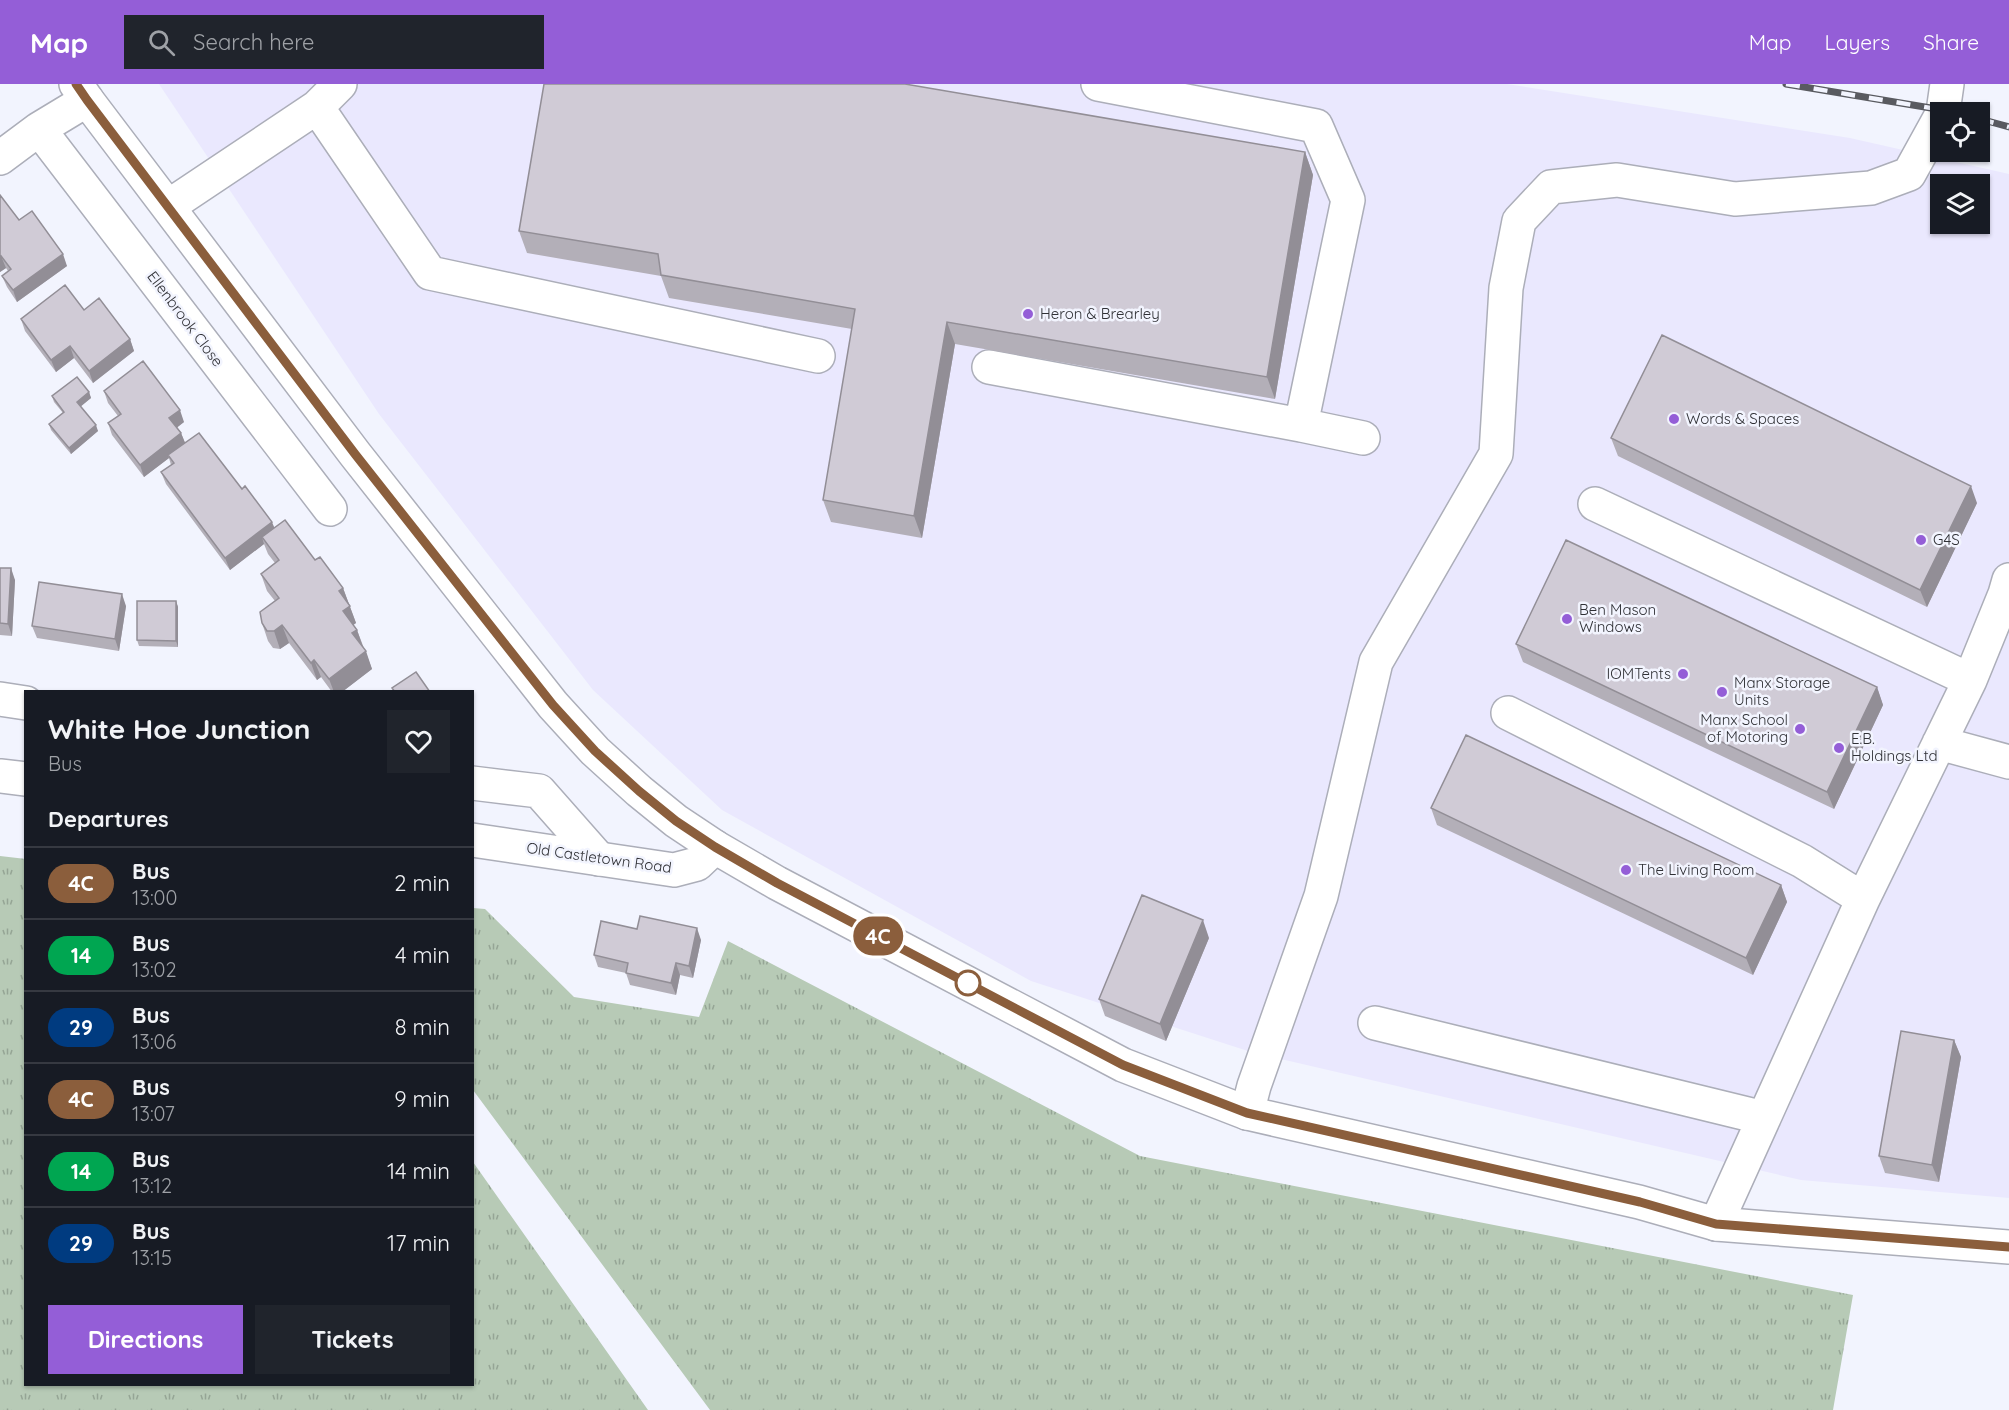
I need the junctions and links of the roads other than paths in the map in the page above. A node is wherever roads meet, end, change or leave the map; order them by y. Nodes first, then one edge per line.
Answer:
1 (340, 84) edge
2 (1098, 84) edge
3 (1947, 84) edge
4 (81, 92) edge
5 (1944, 102) edge
6 (317, 107) junction
7 (39, 129) junction
8 (1930, 136) edge
9 (0, 158) edge
10 (169, 206) junction
11 (818, 356) dead end
12 (989, 367) dead end
13 (1301, 425) junction
14 (1363, 438) dead end
15 (1595, 504) dead end
16 (330, 510) dead end
17 (2009, 580) edge
18 (1970, 680) junction
19 (0, 699) edge
20 (24, 703) edge
21 (1508, 713) dead end
22 (1938, 743) junction
23 (2009, 762) edge
24 (0, 776) edge
25 (24, 780) edge
26 (474, 783) edge
27 (474, 840) edge
28 (715, 847) junction
29 (599, 859) junction
30 (1863, 899) junction
31 (1375, 1023) dead end
32 (1247, 1113) junction
33 (1764, 1118) junction
34 (1716, 1224) junction
35 (2009, 1247) edge

1 - 6 main road
2 - 13 main road
3 - 5 main road
4 - 7 main road
4 - 10 main road
6 - 10 main road
6 - 11 main road
7 - 9 main road
7 - 16 main road, Ellenbrook Close
8 - 32 main road
10 - 28 main road
12 - 13 main road
13 - 14 main road
15 - 18 main road
17 - 18 main road
18 - 22 main road
19 - 20 main road
21 - 30 main road
22 - 23 main road
22 - 30 main road
24 - 25 main road
26 - 29 main road
27 - 29 main road, Old Castletown Road
28 - 29 main road, Old Castletown Road
28 - 32 main road
30 - 33 main road
31 - 33 main road
32 - 34 main road
33 - 34 main road
34 - 35 main road

